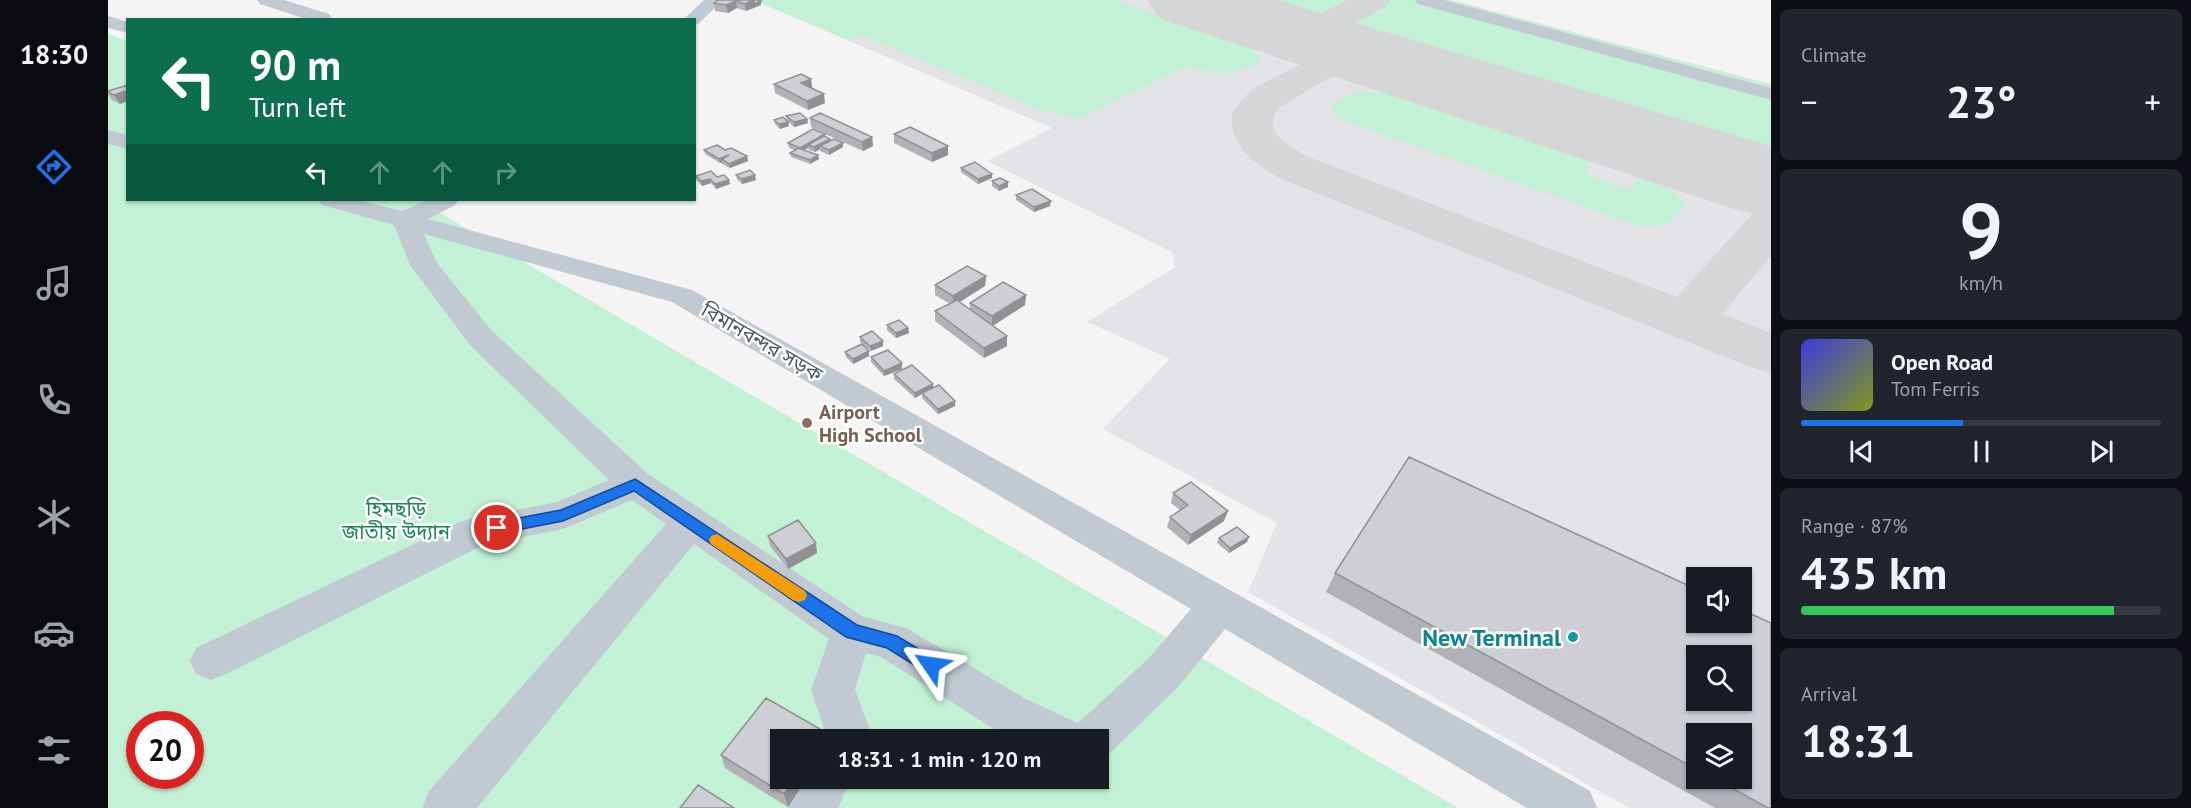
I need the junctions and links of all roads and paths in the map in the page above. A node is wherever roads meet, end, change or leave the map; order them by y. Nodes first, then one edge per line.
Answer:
1 (266, 0) edge
2 (714, 0) edge
3 (1425, 0) edge
4 (323, 18) dead end
5 (694, 18) edge
6 (108, 22) edge
7 (126, 27) edge
8 (1771, 94) edge
9 (108, 137) edge
10 (126, 142) edge
11 (335, 201) edge
12 (444, 201) edge
13 (405, 220) junction
14 (635, 484) junction
15 (690, 522) junction
16 (1220, 605) junction
17 (852, 632) junction
18 (211, 661) dead end
19 (847, 729) edge
20 (1042, 729) edge
21 (1104, 729) edge
22 (823, 789) edge
23 (446, 808) edge
24 (812, 808) edge
25 (1573, 808) edge

1 - 4 street
2 - 5 street
3 - 8 street
6 - 7 street
9 - 10 street
11 - 13 street, বিমানবন্দর সড়ক
12 - 13 street
13 - 14 street
13 - 16 street, বিমানবন্দর সড়ক
14 - 15 street
14 - 18 street
15 - 17 street
15 - 23 street
16 - 21 street
16 - 25 street, বিমানবন্দর সড়ক
17 - 19 street
17 - 20 street
22 - 24 street

